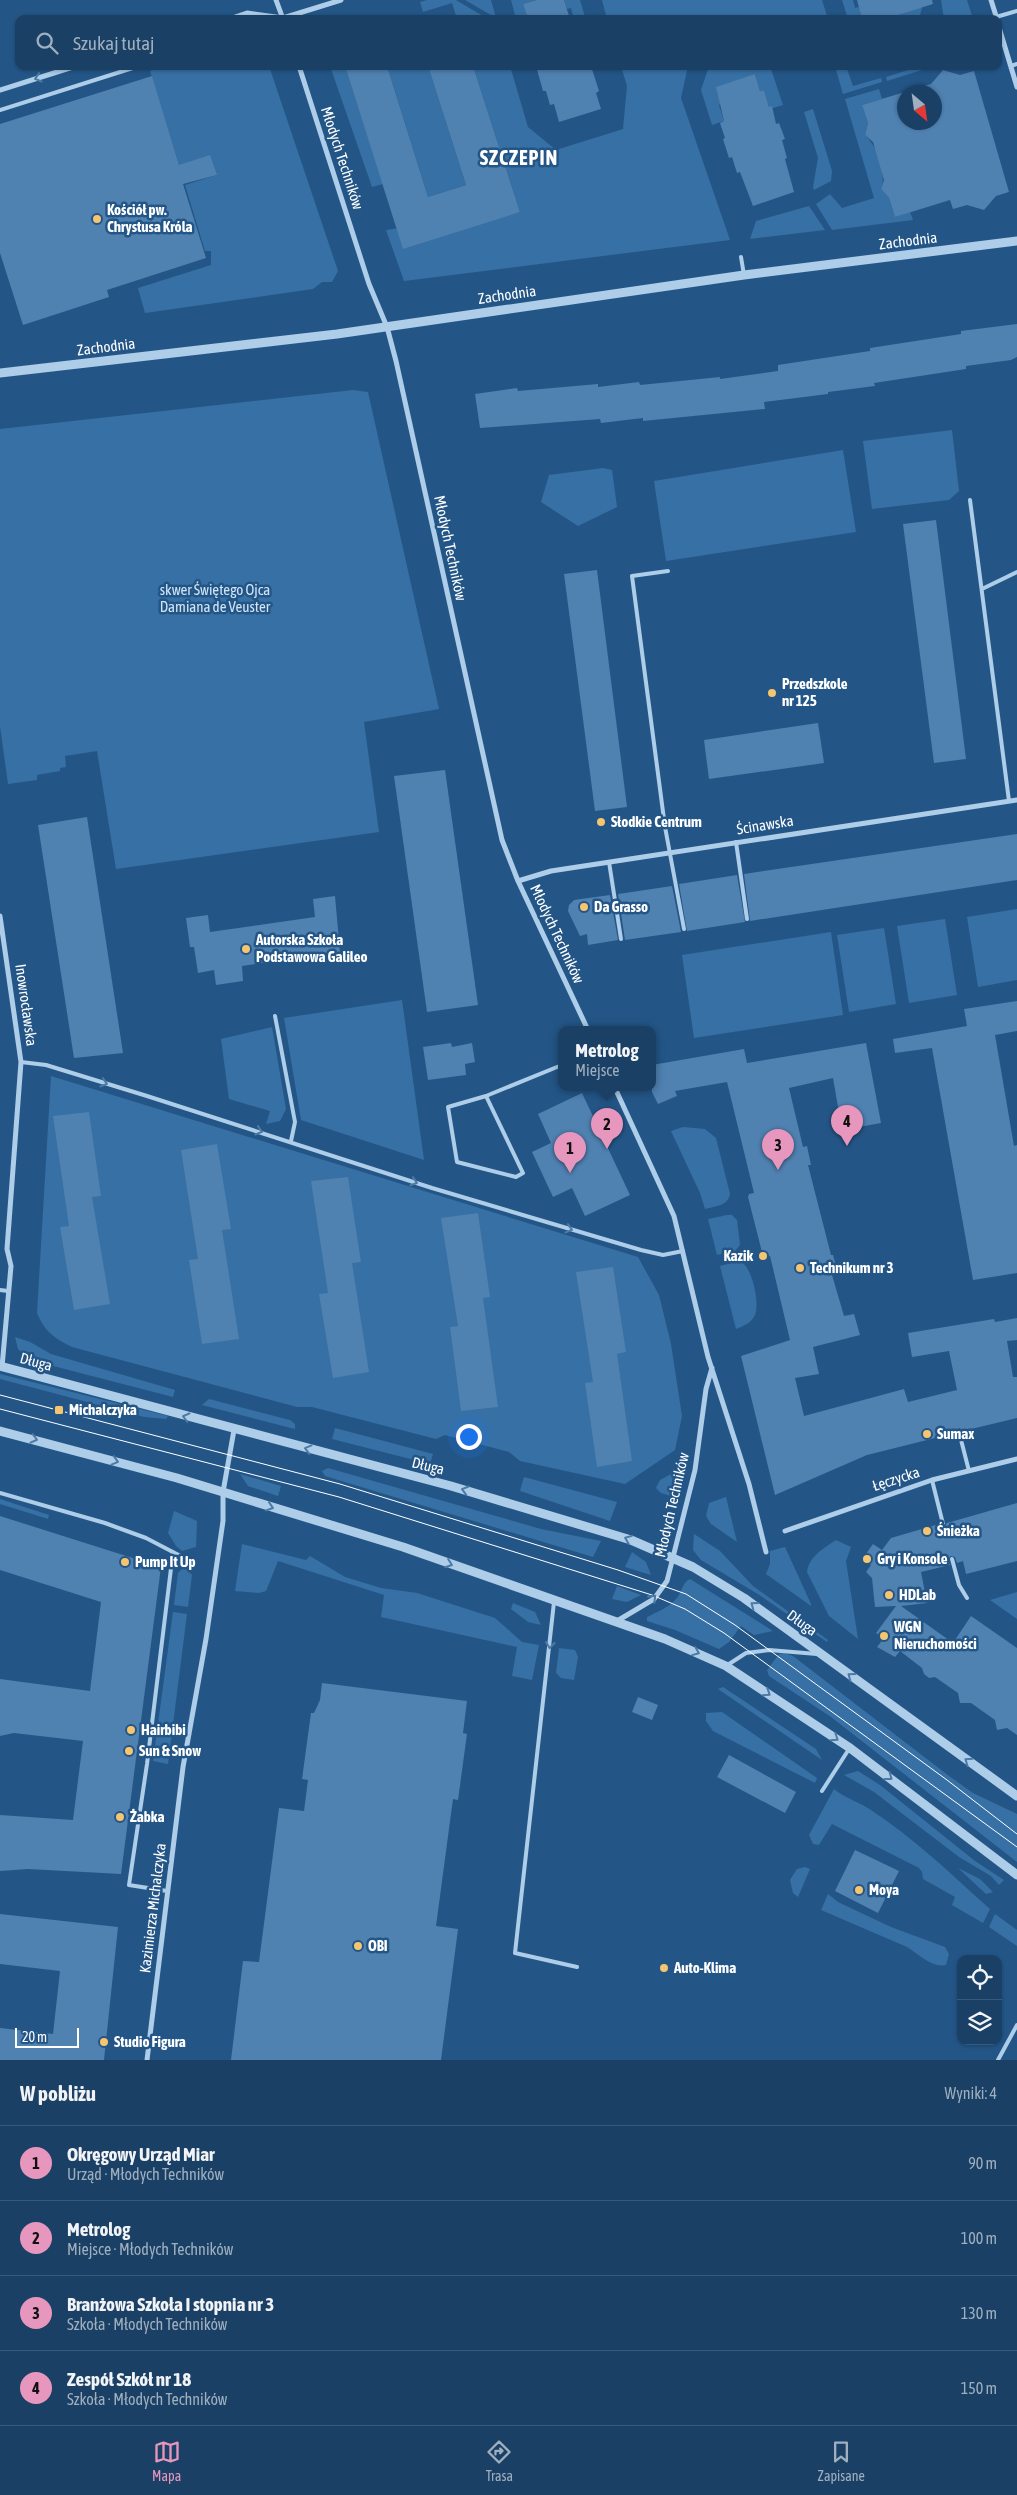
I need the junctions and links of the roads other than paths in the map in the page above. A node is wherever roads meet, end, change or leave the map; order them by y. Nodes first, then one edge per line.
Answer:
1 (276, 0) edge
2 (341, 0) edge
3 (992, 0) edge
4 (1017, 11) edge
5 (241, 15) edge
6 (259, 15) edge
7 (282, 15) edge
8 (295, 15) edge
9 (996, 15) edge
10 (1002, 16) edge
11 (1002, 37) edge
12 (1017, 64) edge
13 (1011, 66) junction
14 (63, 70) edge
15 (126, 70) edge
16 (300, 70) edge
17 (1017, 87) edge
18 (0, 90) edge
19 (0, 110) edge
20 (1017, 241) edge
21 (741, 257) dead end
22 (744, 275) junction
23 (387, 327) junction
24 (0, 373) edge
25 (970, 500) dead end
26 (668, 571) dead end
27 (1017, 572) edge
28 (982, 589) junction
29 (1017, 800) edge
30 (1009, 801) junction
31 (736, 842) junction
32 (670, 852) junction
33 (610, 862) junction
34 (518, 881) junction
35 (0, 916) edge
36 (746, 919) dead end
37 (684, 929) dead end
38 (621, 939) dead end
39 (275, 1016) dead end
40 (586, 1026) edge
41 (21, 1062) junction
42 (558, 1067) edge
43 (616, 1091) edge
44 (486, 1096) junction
45 (291, 1141) junction
46 (683, 1251) junction
47 (0, 1290) edge
48 (8, 1291) junction
49 (1, 1366) edge
50 (712, 1367) junction
51 (234, 1430) junction
52 (0, 1431) edge
53 (959, 1432) dead end
54 (1017, 1459) edge
55 (969, 1471) junction
56 (932, 1480) junction
57 (223, 1492) junction
58 (0, 1493) edge
59 (942, 1524) dead end
60 (785, 1531) dead end
61 (173, 1552) junction
62 (766, 1552) dead end
63 (673, 1558) junction
64 (952, 1559) dead end
65 (192, 1562) dead end
66 (967, 1598) dead end
67 (554, 1602) junction
68 (615, 1622) junction
69 (822, 1654) junction
70 (726, 1666) junction
71 (850, 1748) junction
72 (822, 1791) dead end
73 (1017, 1796) edge
74 (1017, 1875) edge
75 (168, 1891) junction
76 (577, 1967) dead end
77 (1017, 2025) edge
78 (999, 2058) edge
79 (147, 2060) edge

1 - 7 street
2 - 8 street
3 - 9 street
4 - 10 lane
5 - 6 street
11 - 13 street
12 - 13 lane
13 - 17 street
14 -> 18 street
15 - 19 lane
16 - 23 street, Młodych Techników
20 - 22 street, Zachodnia
21 - 22 lane
22 - 23 street, Zachodnia
23 - 24 street, Zachodnia
23 - 34 street, Młodych Techników
25 - 28 lane
26 - 32 lane
27 - 28 lane
28 - 30 lane
29 - 30 street, Ścinawska
30 - 31 street, Ścinawska
31 - 32 street, Ścinawska
31 - 36 lane
32 - 33 street, Ścinawska
32 - 37 lane
33 - 34 street, Ścinawska
33 - 38 lane
34 - 40 street, Młodych Techników
35 - 41 street, Inowrocławska
39 - 45 lane
41 -> 45 lane
41 - 48 street, Inowrocławska
42 - 44 lane
43 - 46 street, Młodych Techników
44 - 44 lane
45 -> 46 lane
46 - 50 street, Młodych Techników
47 - 48 lane
48 - 49 street, Inowrocławska
51 -> 49 street, Długa
50 - 62 street, Młodych Techników
50 - 63 street, Młodych Techników
51 - 57 street, Kazimierza Michalczyka
63 -> 51 street, Długa
52 -> 57 street
53 - 55 lane
54 - 55 street, Łęczycka
55 - 56 street, Łęczycka
56 - 59 lane
56 - 60 street, Łęczycka
57 -> 67 street
57 - 75 street, Kazimierza Michalczyka
58 - 61 lane
61 - 65 lane
61 - 75 lane
68 -> 63 street, Młodych Techników
69 -> 63 street, Długa
64 - 66 lane
67 - 68 street
67 -> 76 lane
68 -> 70 street
69 - 70 lane, Długa
73 -> 69 street, Długa
70 -> 71 street
71 - 72 lane
71 -> 74 street
75 - 79 street, Kazimierza Michalczyka
77 - 78 lane

